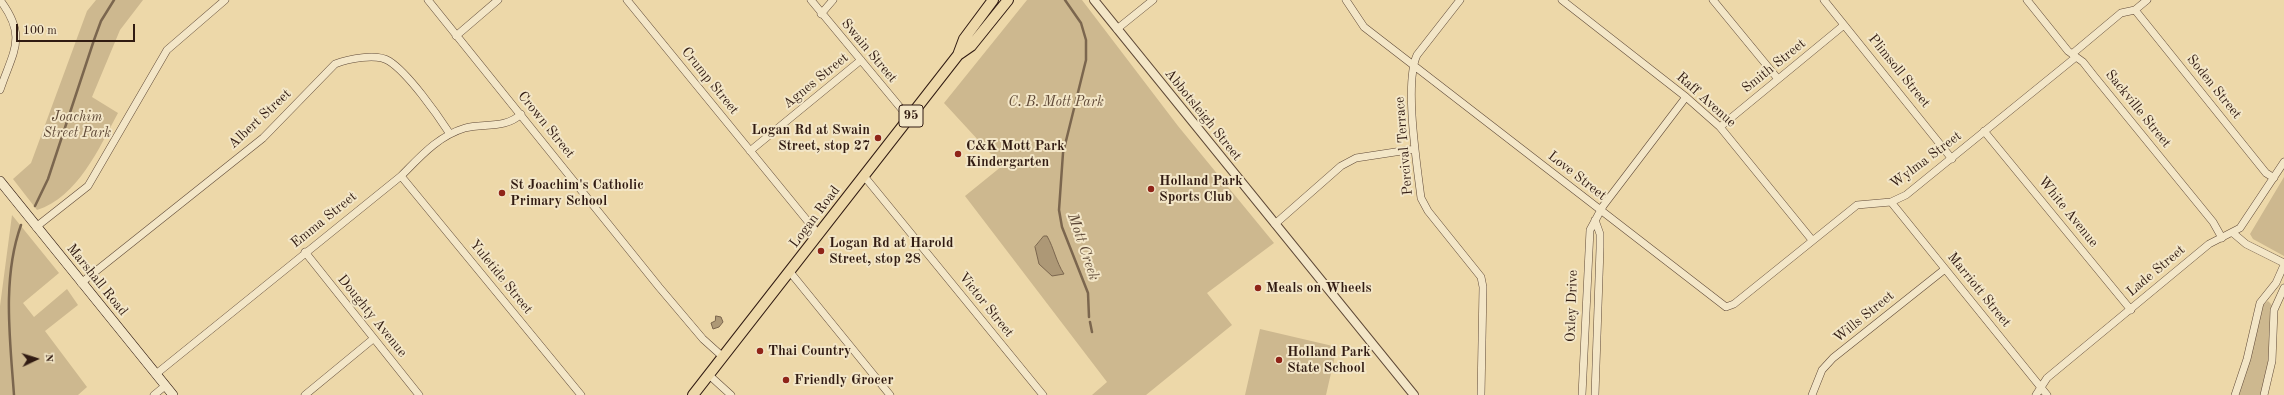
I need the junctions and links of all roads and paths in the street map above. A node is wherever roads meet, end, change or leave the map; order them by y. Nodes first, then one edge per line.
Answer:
1 (0, 0) edge
2 (225, 0) edge
3 (428, 0) edge
4 (498, 0) edge
5 (627, 0) edge
6 (810, 0) edge
7 (832, 0) edge
8 (993, 0) edge
9 (1008, 0) edge
10 (1094, 0) edge
11 (1153, 0) edge
12 (1346, 0) edge
13 (1460, 0) edge
14 (1562, 0) edge
15 (1713, 0) edge
16 (1824, 0) edge
17 (2028, 0) edge
18 (2148, 0) edge
19 (2135, 10) junction
20 (821, 14) junction
21 (1844, 25) junction
22 (1117, 29) junction
23 (456, 36) junction
24 (958, 55) junction
25 (2074, 56) junction
26 (861, 60) junction
27 (1412, 65) junction
28 (1778, 79) junction
29 (0, 90) edge
30 (1686, 97) junction
31 (520, 114) junction
32 (909, 118) junction
33 (1720, 127) junction
34 (1984, 131) junction
35 (450, 134) junction
36 (1415, 149) junction
37 (750, 151) junction
38 (1952, 159) junction
39 (2284, 162) edge
40 (401, 176) junction
41 (864, 176) junction
42 (2274, 178) junction
43 (0, 181) edge
44 (1891, 202) junction
45 (1600, 211) junction
46 (1595, 220) junction
47 (1275, 224) junction
48 (35, 225) junction
49 (2233, 233) junction
50 (819, 235) junction
51 (2222, 238) junction
52 (1812, 240) junction
53 (305, 252) junction
54 (2284, 264) edge
55 (1945, 269) junction
56 (790, 272) junction
57 (81, 283) junction
58 (2284, 288) edge
59 (2261, 301) junction
60 (2275, 305) junction
61 (1726, 307) joint
62 (2131, 310) junction
63 (373, 339) junction
64 (723, 357) junction
65 (156, 374) junction
66 (709, 375) junction
67 (165, 386) junction
68 (2041, 387) junction
69 (154, 395) edge
70 (173, 395) edge
71 (305, 395) edge
72 (419, 395) edge
73 (581, 395) edge
74 (693, 395) edge
75 (731, 395) edge
76 (890, 395) edge
77 (1043, 395) edge
78 (1414, 395) edge
79 (1480, 395) edge
80 (1582, 395) edge
81 (1595, 395) edge
82 (1812, 395) edge
83 (2036, 395) edge
84 (2047, 395) edge
85 (2235, 395) edge
86 (2264, 395) edge

1 - 29 street
2 - 48 street
3 - 23 street, Crown Street
4 - 23 street
5 - 37 street, Crump Street
6 - 20 street, Swain Street
7 - 20 street
8 - 24 main road, Logan Road / 95
9 - 24 main road, Logan Road / 95
10 - 22 street, Abbotsleigh Street
11 - 22 street
12 - 27 street, Love Street
13 - 27 street
14 - 30 street, Raff Avenue
15 - 28 street
16 - 21 street, Plimsoll Street
17 - 25 street, Sackville Street
18 - 19 street, Wylma Street
19 - 25 street, Wylma Street
19 - 42 street, Soden Street
20 - 26 street, Swain Street
21 - 28 street, Smith Street
21 - 38 street, Plimsoll Street
22 - 47 street, Abbotsleigh Street
23 - 31 street, Crown Street
24 - 32 main road, Logan Road / 95
25 - 34 street, Wylma Street
25 - 51 street, Sackville Street
26 - 32 street, Swain Street
26 - 37 street, Agnes Street
27 - 36 street, Percival Terrace
27 - 45 street, Love Street
28 - 33 street, Smith Street
30 - 33 street, Raff Avenue
30 - 45 street, Oxley Drive
31 - 35 street, Emma Street
31 - 64 street, Crown Street
32 - 41 main road, Logan Road / 95
33 - 52 street, Raff Avenue
34 - 38 street, Wylma Street
34 - 62 street, White Avenue
35 - 40 street, Emma Street
35 - 57 street, Albert Street
36 - 47 street
36 - 79 street, Percival Terrace
37 - 50 street, Crump Street
38 - 44 street, Wylma Street
39 - 42 street, Lade Street
40 - 53 street, Emma Street
40 - 73 street, Yuletide Street
41 - 50 main road, Logan Road / 95
41 - 77 street, Victor Street
42 - 49 street, Lade Street
43 - 48 main road, Marshall Road
44 - 52 street, Wylma Street
44 - 55 street, Marriott Street
45 - 46 street, Oxley Drive
45 - 61 street, Love Street
46 - 80 street, Oxley Drive
46 - 81 street, Oxley Drive
47 - 78 street, Abbotsleigh Street
48 - 57 main road, Marshall Road
49 - 51 street, Lade Street
49 - 54 street
50 - 56 main road, Logan Road / 95
51 - 62 street, Lade Street
52 - 61 street, Wylma Street
53 - 63 street, Doughty Avenue
53 - 65 street, Emma Street
54 - 59 street
55 - 68 street, Marriott Street
55 - 82 street, Wills Street
56 - 64 main road, Logan Road / 95
56 - 76 street
57 - 65 main road, Marshall Road
58 - 60 street
59 - 60 street
59 - 85 street
60 - 86 street
62 - 68 street, Lade Street
63 - 71 street
63 - 72 street, Doughty Avenue
64 - 66 main road, Logan Road / 95
65 - 67 main road, Marshall Road
66 - 74 main road, Logan Road / 95
66 - 75 street
67 - 69 street
67 - 70 main road, Marshall Road
68 - 83 street, Lade Street
68 - 84 street, Marriott Street

